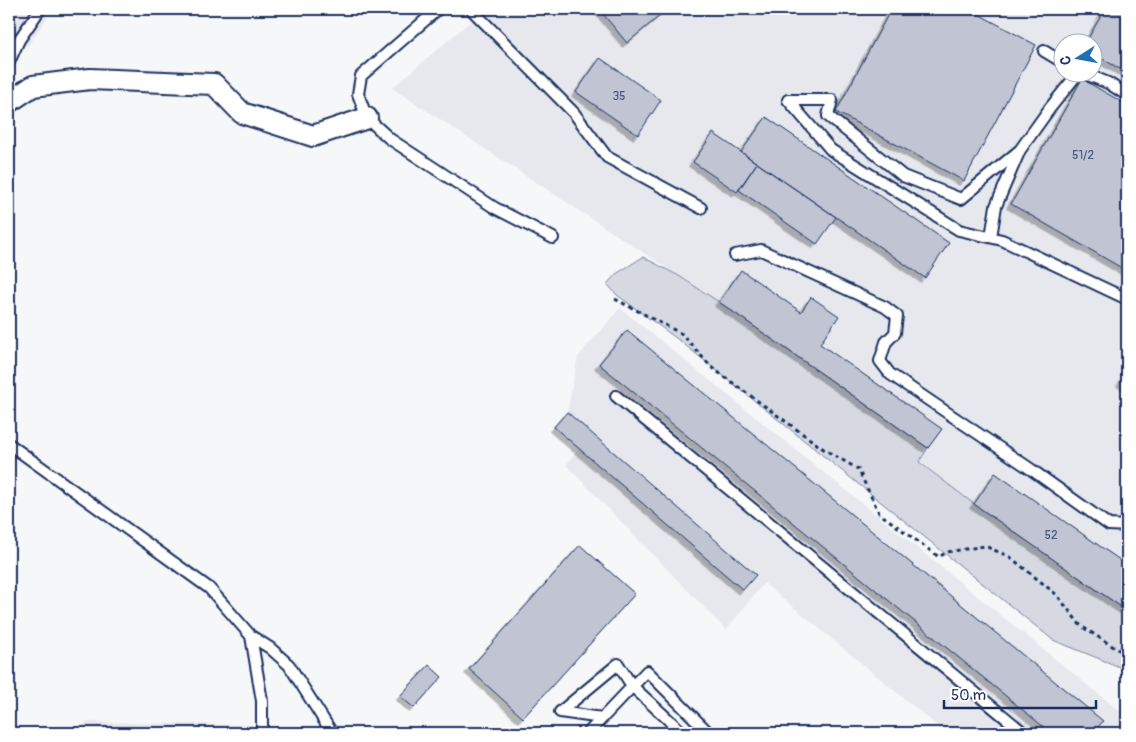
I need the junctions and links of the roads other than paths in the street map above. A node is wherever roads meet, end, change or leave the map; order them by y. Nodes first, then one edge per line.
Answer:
1 (40, 9) edge
2 (438, 9) edge
3 (471, 9) edge
4 (1044, 51) dead end
5 (1054, 56) edge
6 (9, 62) edge
7 (1104, 81) edge
8 (1072, 82) edge
9 (1127, 95) edge
10 (9, 102) edge
11 (367, 118) junction
12 (1020, 150) junction
13 (701, 208) dead end
14 (992, 237) junction
15 (553, 238) dead end
16 (735, 255) dead end
17 (1127, 299) edge
18 (616, 396) dead end
19 (9, 444) edge
20 (1127, 526) edge
21 (251, 636) junction
22 (632, 686) junction
23 (602, 718) junction
24 (262, 733) edge
25 (332, 733) edge
26 (588, 733) edge
27 (683, 733) edge
28 (708, 733) edge
29 (1024, 733) edge

1 - 6 lane
2 - 11 lane
3 - 13 lane
4 - 5 lane
7 - 9 lane
8 - 12 lane
10 - 11 street
11 - 15 lane
12 - 14 lane
12 - 14 lane
14 - 17 lane
16 - 20 lane
18 - 29 lane
19 - 21 lane
21 - 24 lane
21 - 25 lane
22 - 23 lane
22 - 23 lane
22 - 27 lane
22 - 28 lane
23 - 26 lane

